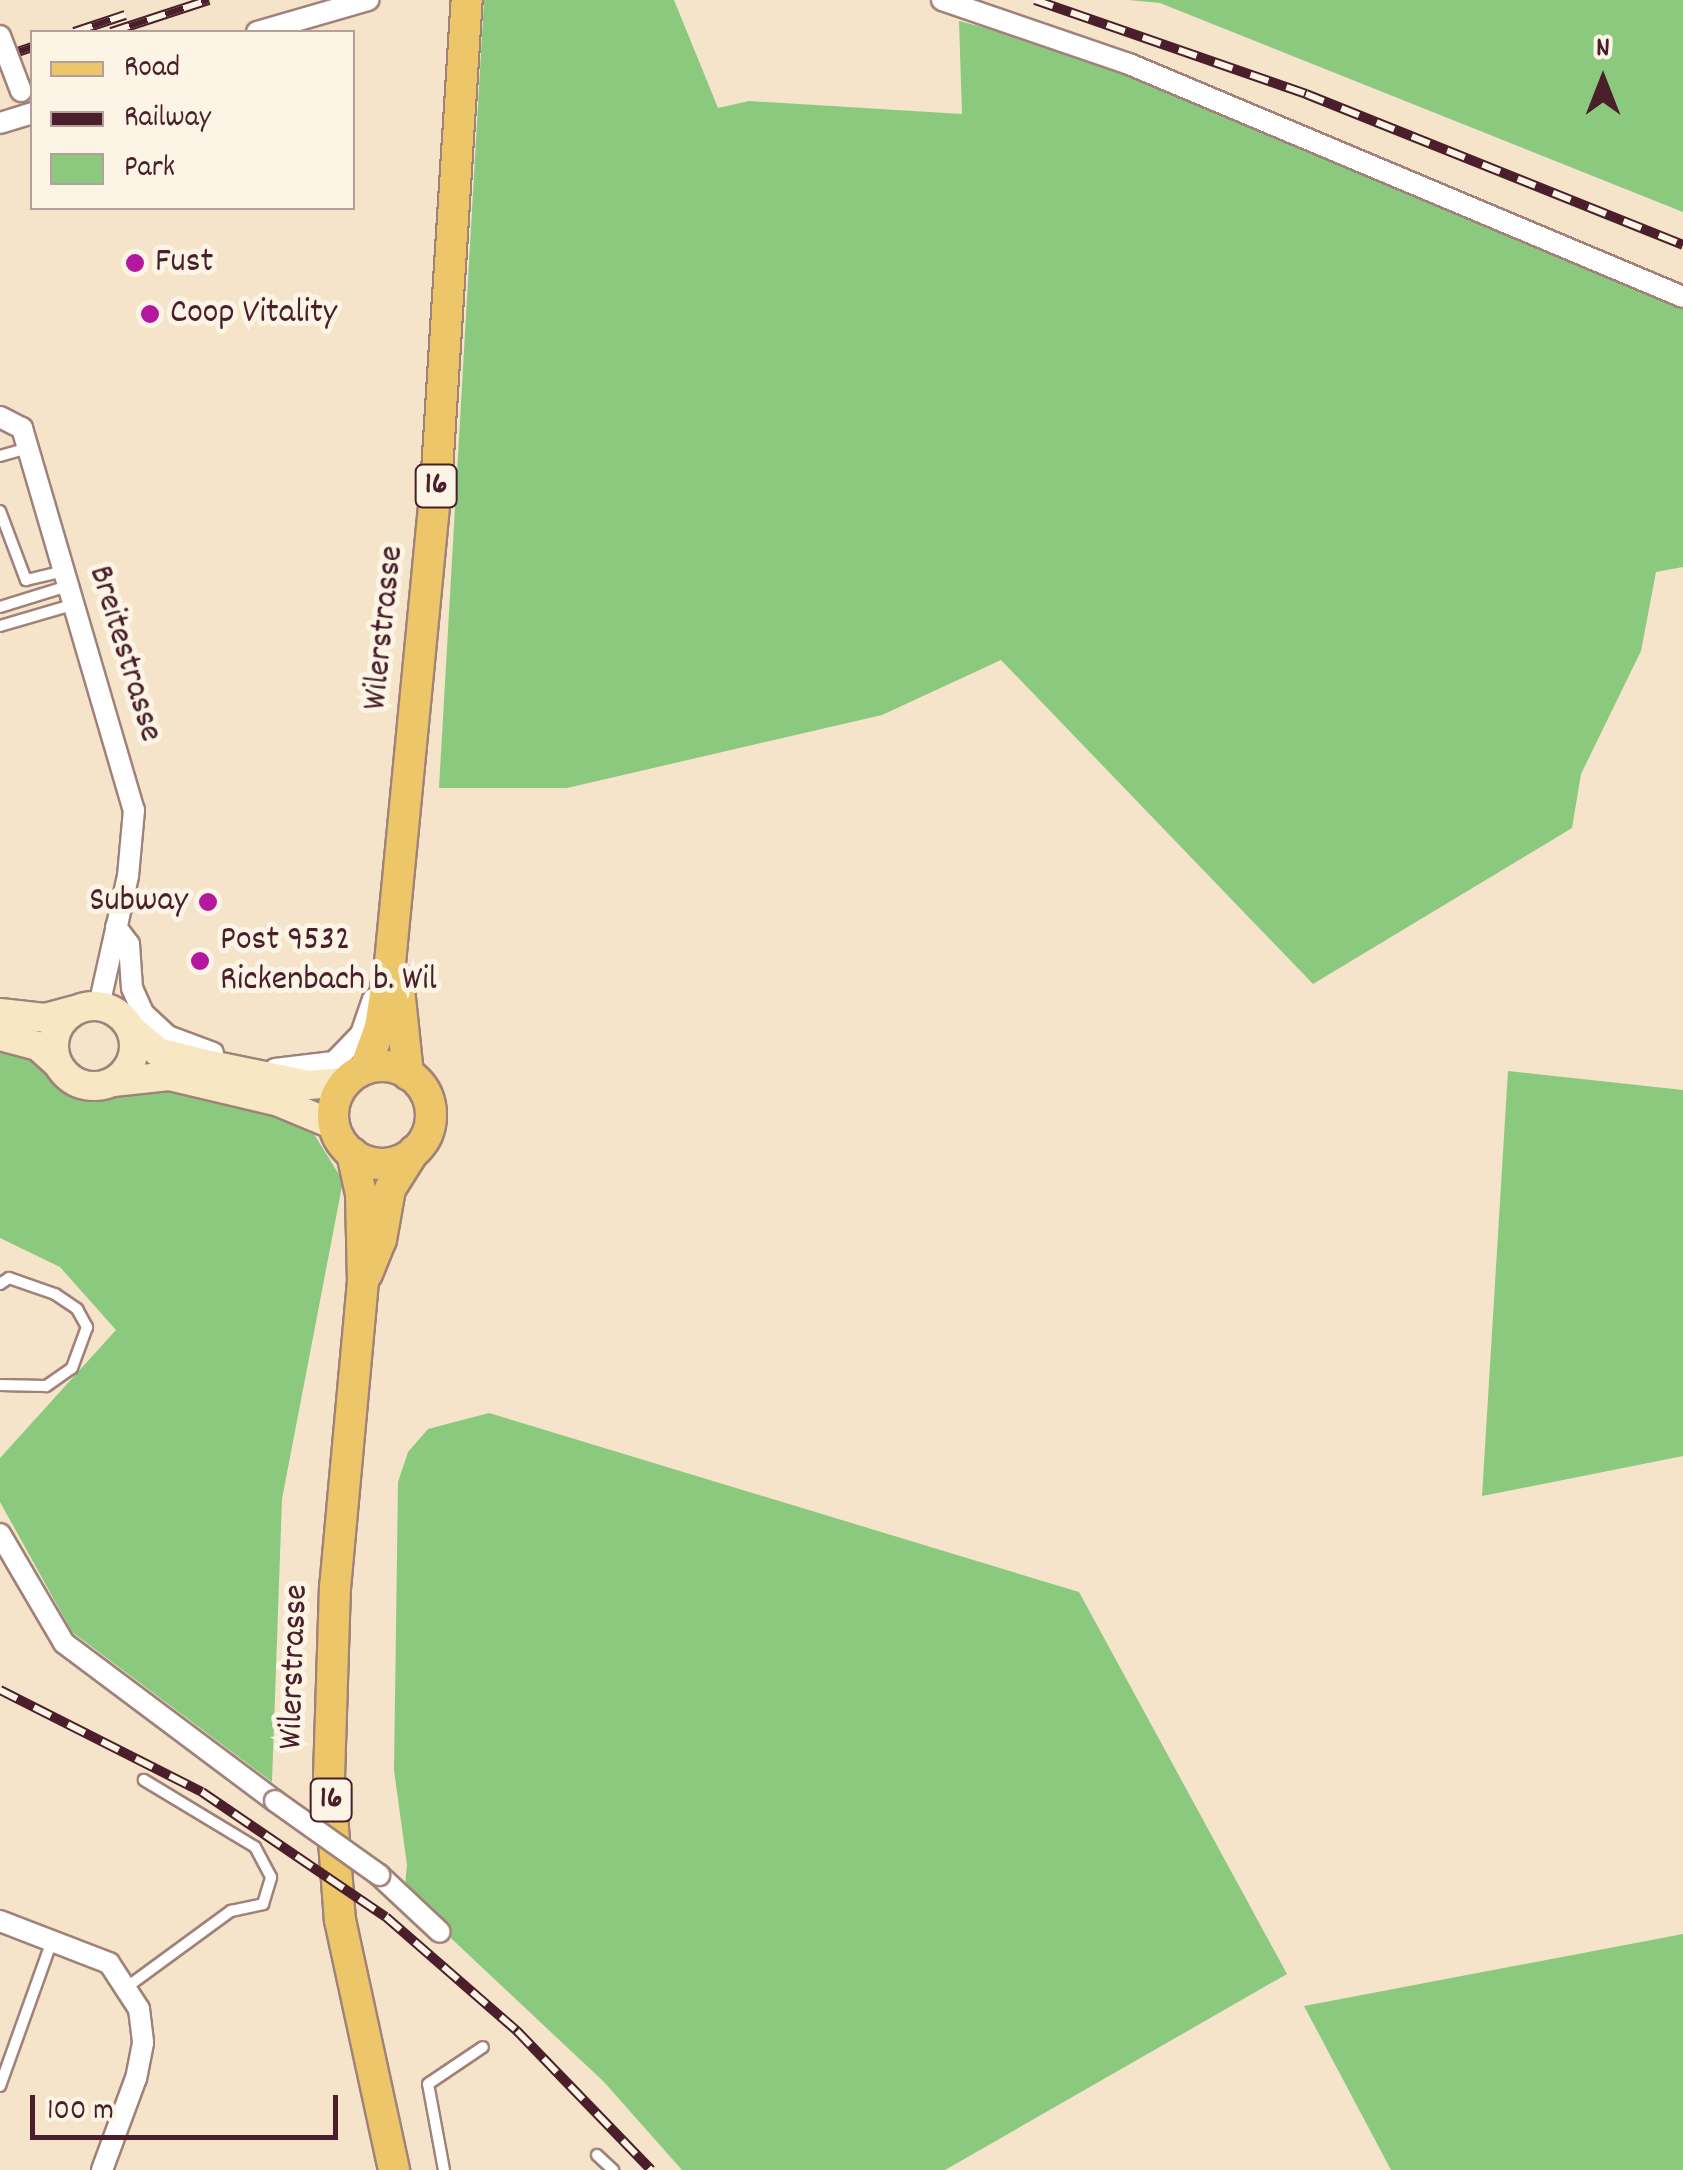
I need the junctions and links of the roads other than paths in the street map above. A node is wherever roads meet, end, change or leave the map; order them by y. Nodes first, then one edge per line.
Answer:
1 (368, 0) edge
2 (942, 0) edge
3 (467, 4) edge
4 (263, 30) edge
5 (0, 36) edge
6 (30, 110) edge
7 (30, 115) edge
8 (0, 123) edge
9 (1683, 297) edge
10 (0, 417) edge
11 (28, 448) junction
12 (0, 456) edge
13 (0, 511) edge
14 (70, 587) junction
15 (0, 607) edge
16 (0, 626) edge
17 (116, 927) junction
18 (390, 962) junction
19 (88, 1008) junction
20 (0, 1013) edge
21 (130, 1029) junction
22 (0, 1036) edge
23 (58, 1064) junction
24 (408, 1074) junction
25 (355, 1075) junction
26 (111, 1082) junction
27 (334, 1125) junction
28 (414, 1151) junction
29 (352, 1154) junction
30 (363, 1281) junction
31 (0, 1284) edge
32 (0, 1385) edge
33 (0, 1534) edge
34 (144, 1780) dead end
35 (0, 1922) edge
36 (440, 1932) dead end
37 (52, 1940) junction
38 (127, 1987) junction
39 (482, 2047) dead end
40 (0, 2086) edge
41 (596, 2154) dead end
42 (102, 2170) edge
43 (394, 2170) edge
44 (444, 2170) edge
45 (613, 2170) edge

1 - 4 street
2 - 9 street
3 - 18 main road, Wilerstrasse / 16
5 - 6 street, bridge
7 - 8 street
10 - 11 street, Breitestrasse
11 - 12 lane
11 - 14 street, Breitestrasse
13 - 14 lane
14 - 15 lane
14 - 16 lane
14 - 17 street, Breitestrasse
17 - 18 street
17 - 19 street, Breitestrasse
18 - 24 main road, Wilerstrasse / 16
18 - 25 main road, Wilerstrasse / 16
19 - 20 main road
19 - 21 main road
19 - 23 main road
21 - 25 main road
21 - 26 main road
22 - 23 main road
23 - 26 main road
24 - 25 main road
24 - 28 main road
25 - 27 main road
26 - 27 main road
27 - 29 main road
28 - 29 main road
28 - 30 main road, Wilerstrasse / 16
29 - 30 main road, Wilerstrasse / 16
30 - 43 main road, Wilerstrasse / 16
31 - 32 lane
33 - 36 street, bridge
34 - 38 lane
35 - 37 street
37 - 38 street
37 - 40 lane
38 - 42 street
39 - 44 lane
41 - 45 lane

